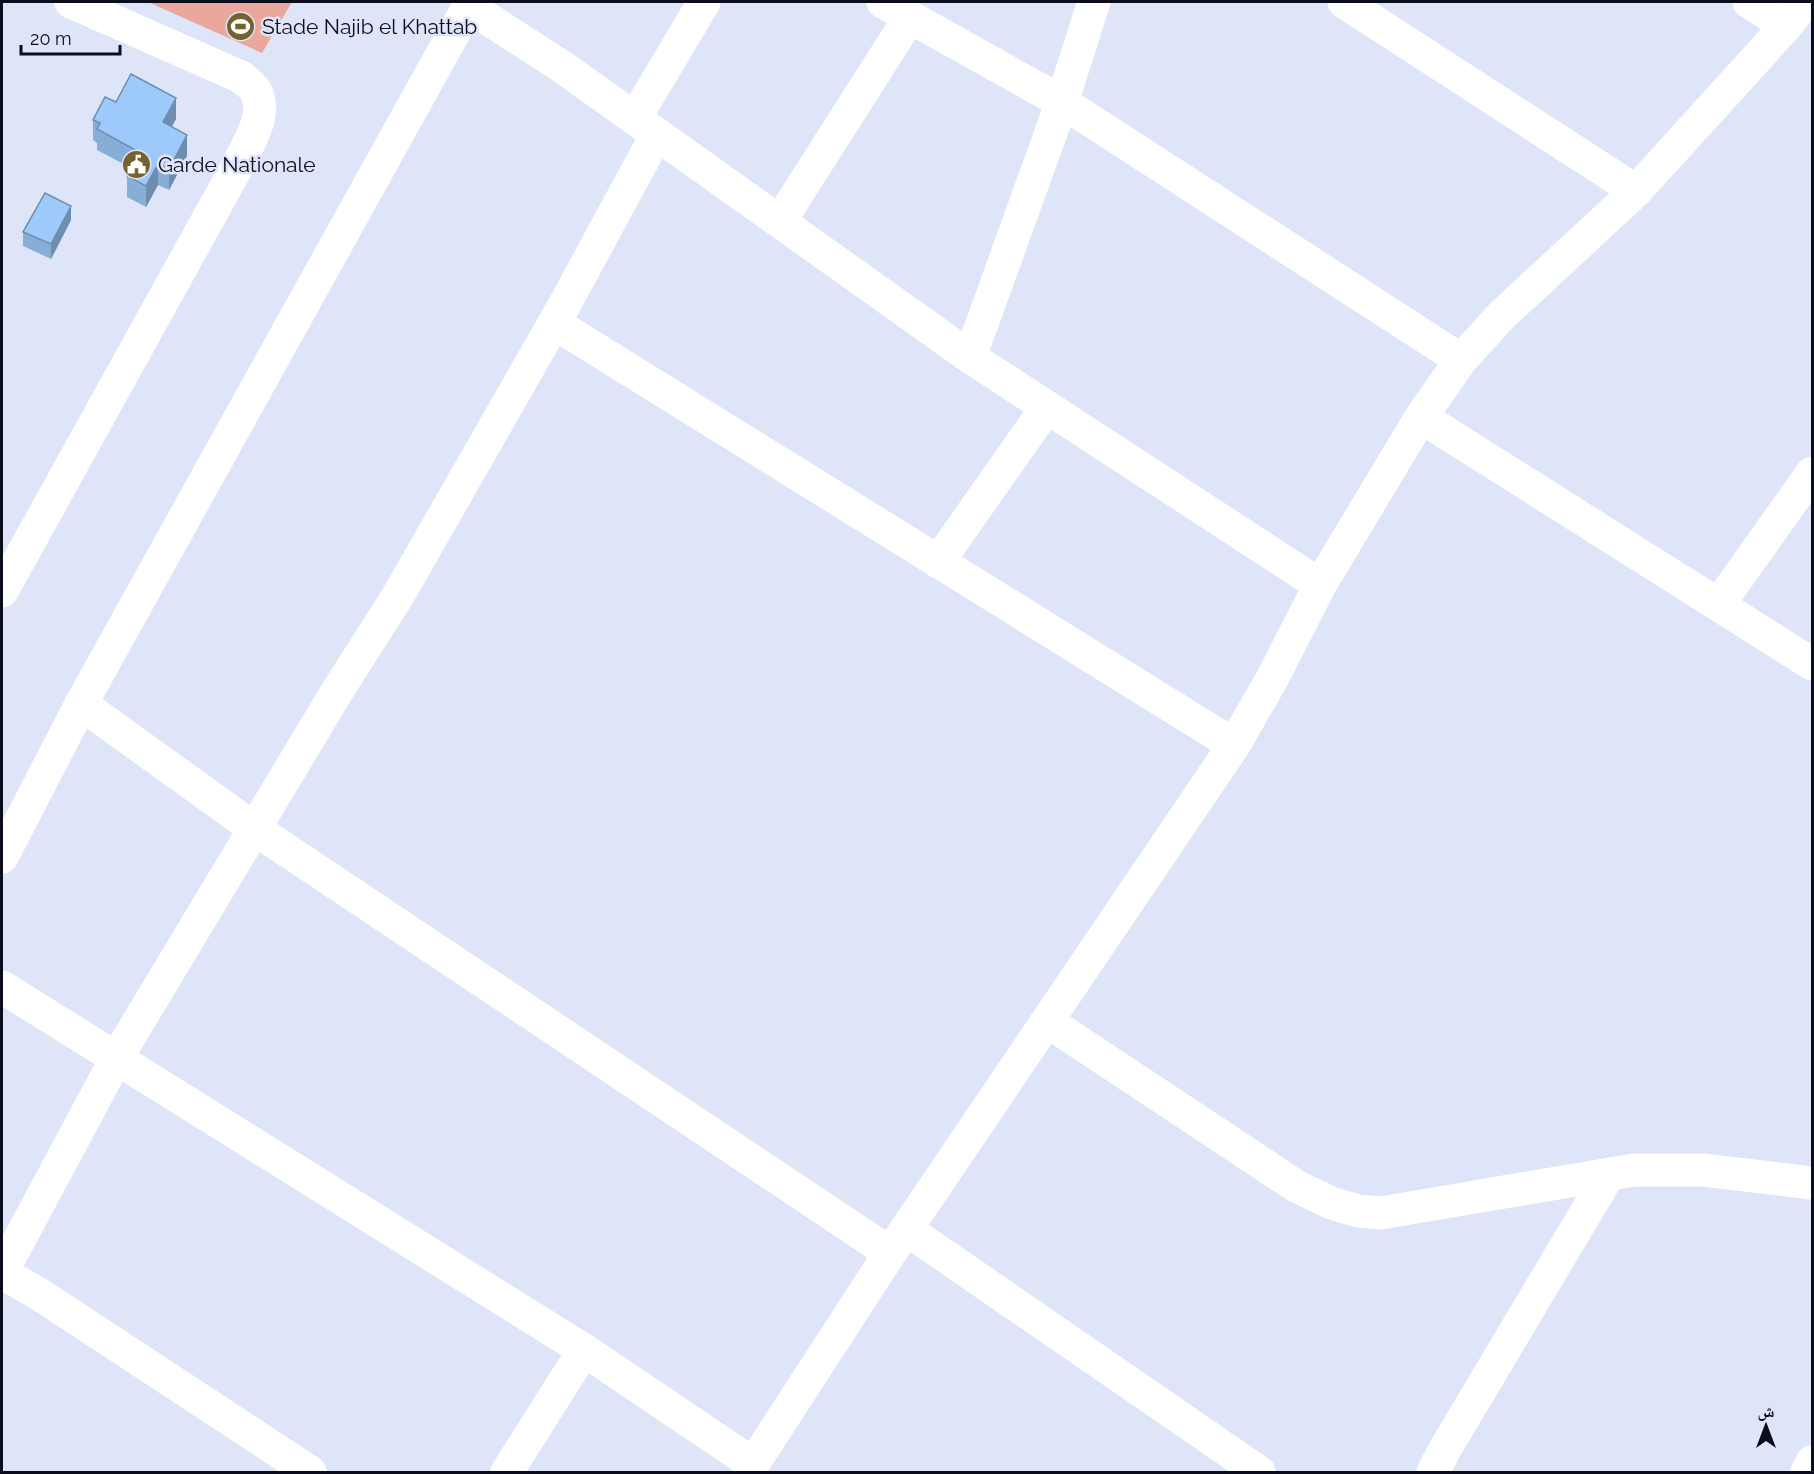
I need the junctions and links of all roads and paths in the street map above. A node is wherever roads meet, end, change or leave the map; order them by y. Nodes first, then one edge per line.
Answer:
1 (71, 2) edge
2 (704, 2) edge
3 (1095, 2) edge
4 (1344, 2) edge
5 (1749, 2) edge
6 (470, 4) edge
7 (896, 9) edge
8 (1795, 14) edge
9 (1062, 102) junction
10 (646, 126) junction
11 (1636, 191) junction
12 (780, 221) junction
13 (554, 323) junction
14 (970, 357) junction
15 (1461, 360) junction
16 (1047, 407) junction
17 (1421, 417) junction
18 (1812, 473) edge
19 (938, 562) junction
20 (1320, 585) junction
21 (2, 591) edge
22 (1719, 604) junction
23 (1812, 664) edge
24 (81, 704) junction
25 (1234, 745) junction
26 (255, 829) junction
27 (2, 857) edge
28 (2, 987) edge
29 (1047, 1021) junction
30 (116, 1059) junction
31 (1609, 1174) junction
32 (1812, 1184) edge
33 (898, 1241) junction
34 (2, 1273) edge
35 (584, 1350) junction
36 (1812, 1462) edge
37 (751, 1468) edge
38 (310, 1473) edge
39 (507, 1473) edge
40 (1260, 1473) edge
41 (1433, 1473) edge
42 (1807, 1473) edge

1 - 21 street
2 - 10 street
3 - 9 street
4 - 11 street
5 - 8 street
6 - 10 street
6 - 24 street
7 - 9 street
7 - 12 street
8 - 11 street
9 - 14 street
9 - 15 street
10 - 12 street
10 - 13 street
11 - 15 street
12 - 14 street
13 - 19 street
13 - 26 street
14 - 16 street
15 - 17 street
16 - 19 street
16 - 20 street
17 - 20 street
17 - 22 street
18 - 22 street
19 - 25 street
20 - 25 street
22 - 23 street
24 - 26 street
24 - 27 street
25 - 29 street
26 - 30 street
26 - 33 street
28 - 30 street
29 - 31 street
29 - 33 street
30 - 34 street
30 - 35 street
31 - 32 street
31 - 41 street
33 - 37 street
33 - 40 street
34 - 38 street
35 - 37 street
35 - 39 street
36 - 42 street

